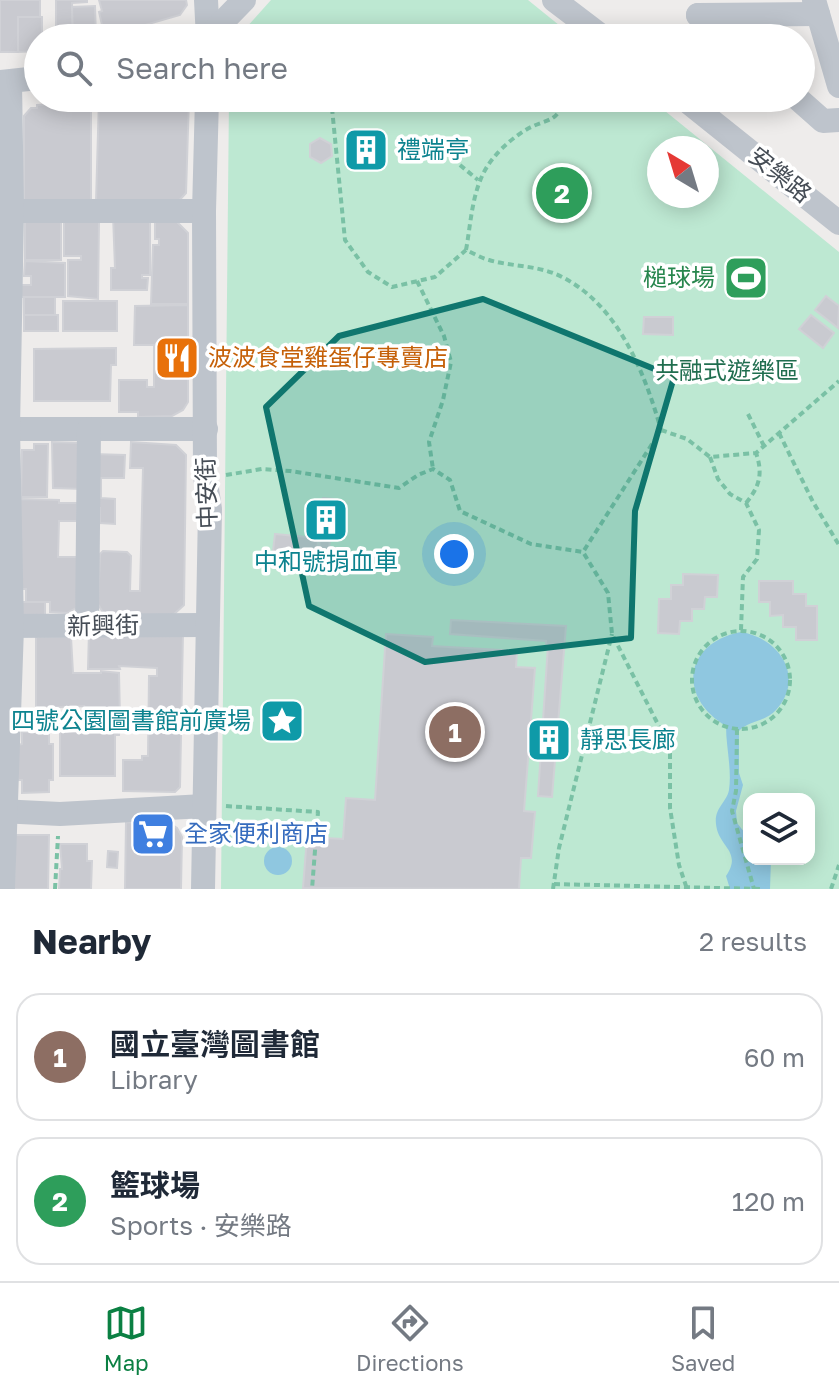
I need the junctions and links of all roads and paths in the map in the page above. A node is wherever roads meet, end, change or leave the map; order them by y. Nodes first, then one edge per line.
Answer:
1 (206, 0) edge
2 (244, 0) edge
3 (554, 0) edge
4 (816, 7) edge
5 (207, 24) edge
6 (221, 24) edge
7 (586, 24) edge
8 (709, 24) edge
9 (5, 82) edge
10 (839, 86) edge
11 (207, 112) edge
12 (332, 112) edge
13 (560, 112) edge
14 (700, 112) edge
15 (813, 112) edge
16 (839, 120) edge
17 (460, 165) dead end
18 (478, 180) junction
19 (12, 211) junction
20 (204, 211) junction
21 (839, 223) edge
22 (466, 250) junction
23 (417, 281) junction
24 (839, 381) edge
25 (748, 414) dead end
26 (8, 429) junction
27 (89, 429) junction
28 (206, 429) junction
29 (661, 430) junction
30 (779, 433) junction
31 (764, 446) junction
32 (756, 453) junction
33 (710, 457) junction
34 (433, 469) junction
35 (205, 476) junction
36 (746, 503) junction
37 (839, 545) edge
38 (583, 552) junction
39 (207, 625) junction
40 (6, 626) edge
41 (87, 626) junction
42 (741, 630) junction
43 (612, 634) junction
44 (737, 729) junction
45 (204, 806) junction
46 (3, 811) edge
47 (60, 814) junction
48 (839, 865) edge
49 (553, 886) edge
50 (613, 887) edge
51 (687, 888) edge
52 (3, 889) edge
53 (55, 889) edge
54 (203, 889) edge
55 (312, 889) edge
56 (757, 889) edge
57 (831, 889) edge

1 - 5 street
2 - 6 street
3 - 7 street
4 - 8 street
4 - 10 street
9 - 19 street
11 - 20 street, 中安街
12 - 23 path
13 - 18 path
14 - 21 street, 安樂路
15 - 16 street
17 - 18 path
18 - 22 path
19 - 20 street
19 - 26 street
20 - 28 street, 中安街
22 - 23 path
22 - 29 path
23 - 34 path
24 - 30 path
25 - 31 path
26 - 27 street
26 - 40 street
27 - 28 street
27 - 41 street
28 - 35 street, 中安街
29 - 33 path
29 - 38 path
30 - 31 path
30 - 37 path
31 - 32 path
32 - 33 path
32 - 36 path
33 - 36 path
34 - 35 path
34 - 38 path
35 - 39 street, 中安街
36 - 42 path
38 - 43 path
39 - 41 street, 新興街
39 - 45 street, 中安街
40 - 41 street, 新興街
40 - 46 street
42 - 44 path
42 - 44 path
43 - 49 path
43 - 51 path
44 - 56 path
45 - 47 street
45 - 54 street, 中安街
45 - 55 path
46 - 47 street
46 - 52 street
47 - 53 path
48 - 57 path
49 - 50 path
50 - 51 path
51 - 56 path

